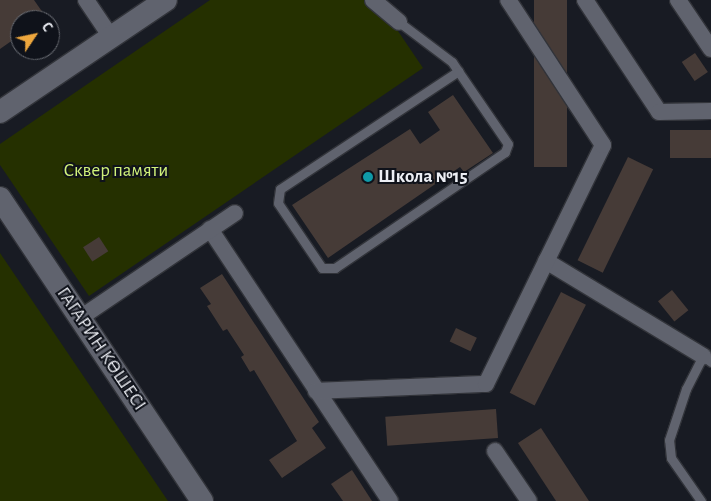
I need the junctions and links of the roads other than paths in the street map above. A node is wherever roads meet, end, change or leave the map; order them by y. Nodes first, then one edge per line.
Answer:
1 (86, 0) edge
2 (166, 0) edge
3 (373, 0) edge
4 (508, 0) edge
5 (585, 0) edge
6 (678, 0) edge
7 (142, 8) edge
8 (400, 22) joint
9 (112, 37) junction
10 (711, 49) edge
11 (458, 71) junction
12 (711, 111) edge
13 (0, 112) edge
14 (0, 198) edge
15 (235, 213) dead end
16 (210, 229) junction
17 (546, 261) junction
18 (80, 318) junction
19 (707, 359) edge
20 (316, 391) junction
21 (495, 451) dead end
22 (202, 501) edge
23 (390, 501) edge
24 (529, 501) edge
25 (701, 501) edge

1 - 9 street
2 - 7 main road
3 - 8 street
4 - 17 street
5 - 12 street
6 - 10 street
7 - 9 main road
8 - 11 lane
9 - 13 main road
11 - 11 lane
14 - 18 main road, ГАГАРИН КӨШЕСІ
15 - 16 street
16 - 18 street
16 - 20 street
17 - 19 street
17 - 20 street
18 - 22 main road, ГАГАРИН КӨШЕСІ
19 - 25 lane
20 - 23 street
21 - 24 street

